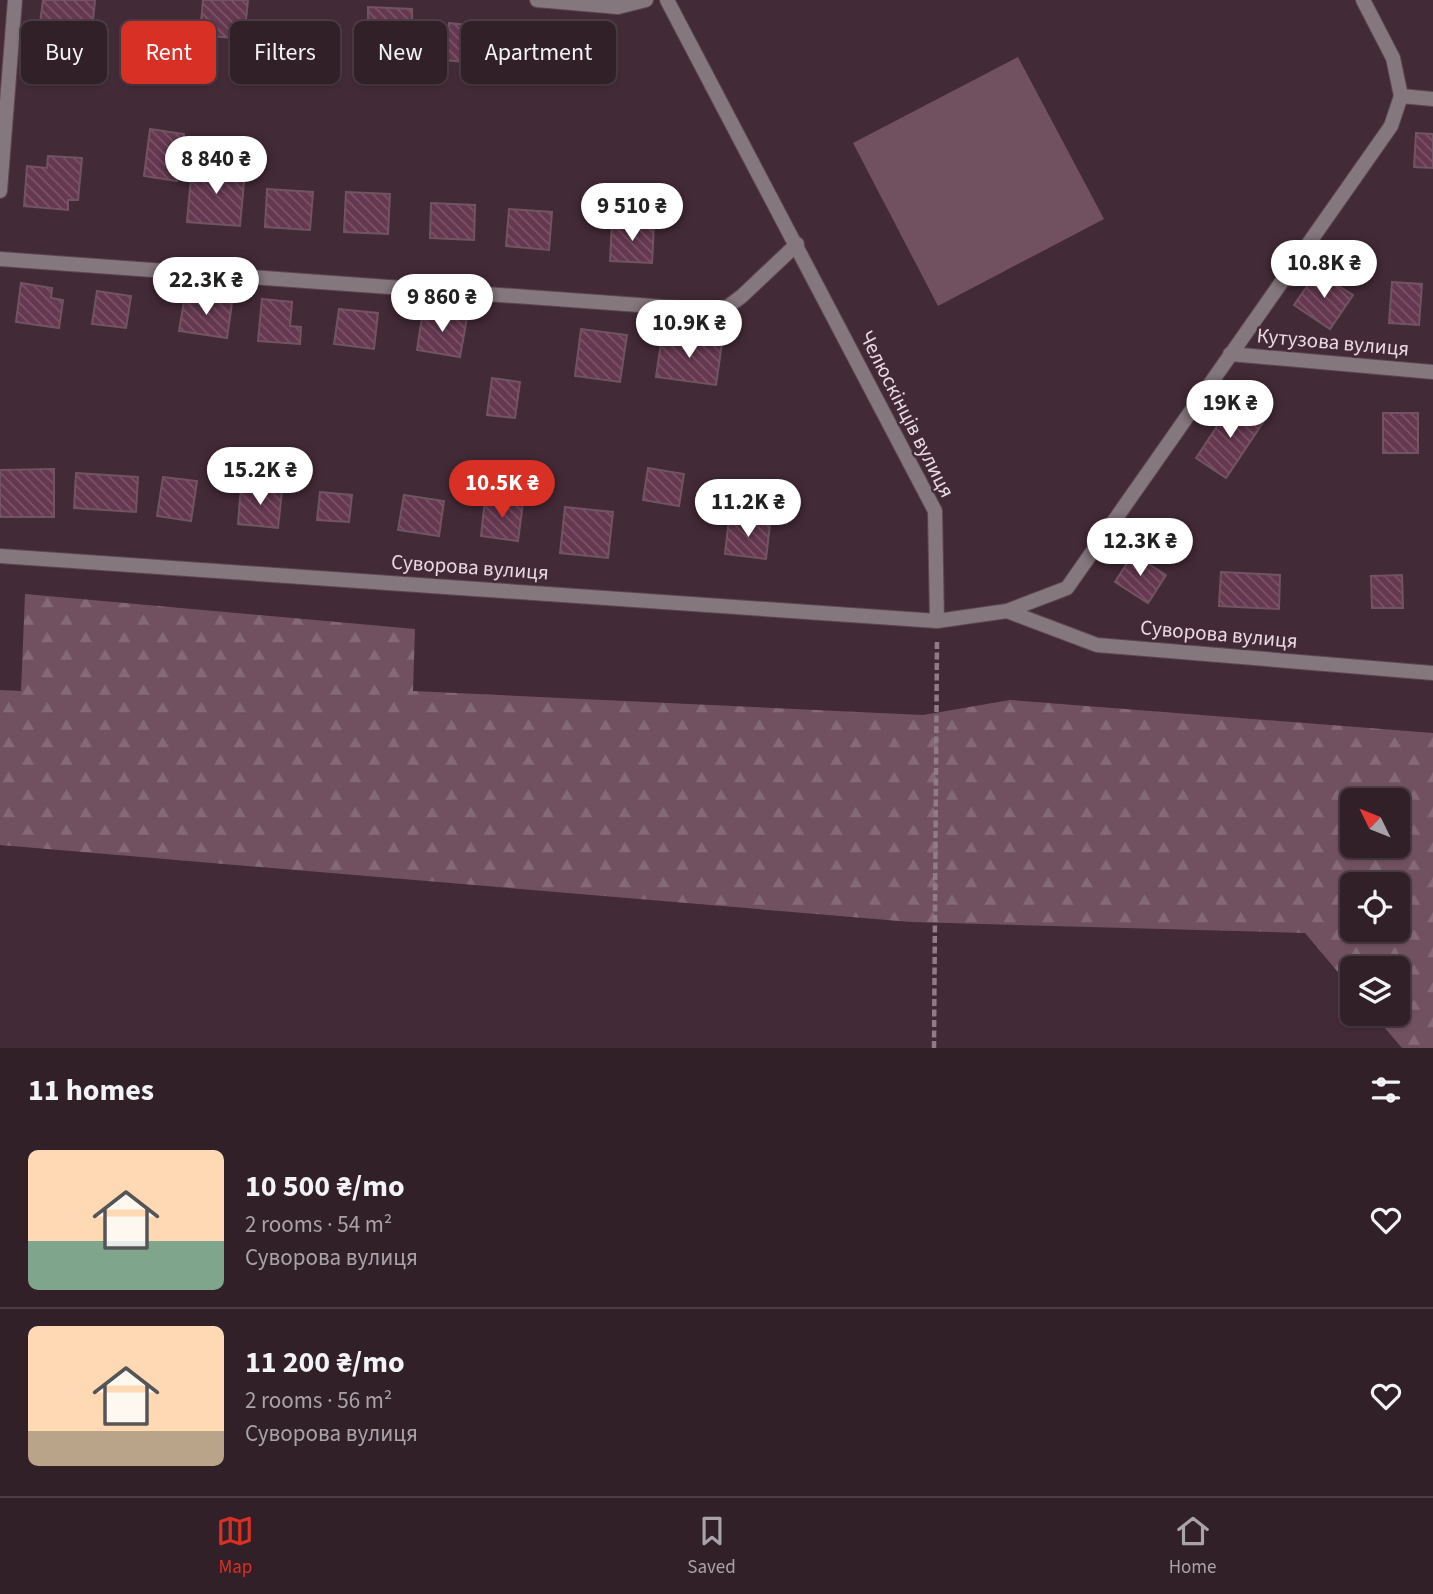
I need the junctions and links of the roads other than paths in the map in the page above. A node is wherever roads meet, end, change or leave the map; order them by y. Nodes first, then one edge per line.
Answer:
1 (15, 0) edge
2 (537, 0) edge
3 (646, 0) edge
4 (667, 0) edge
5 (1363, 0) edge
6 (1401, 96) junction
7 (1433, 99) edge
8 (0, 191) edge
9 (797, 244) junction
10 (0, 259) edge
11 (1230, 354) junction
12 (1433, 372) edge
13 (0, 556) edge
14 (1007, 611) junction
15 (937, 621) junction
16 (1433, 673) edge

1 - 8 street
2 - 3 street
4 - 9 street, Челюскінців вулиця
5 - 6 street
6 - 7 street
6 - 11 street
9 - 10 street
9 - 15 street, Челюскінців вулиця
11 - 12 street, Кутузова вулиця
11 - 14 street
13 - 15 street, Суворова вулиця
14 - 15 street
14 - 16 street, Суворова вулиця

